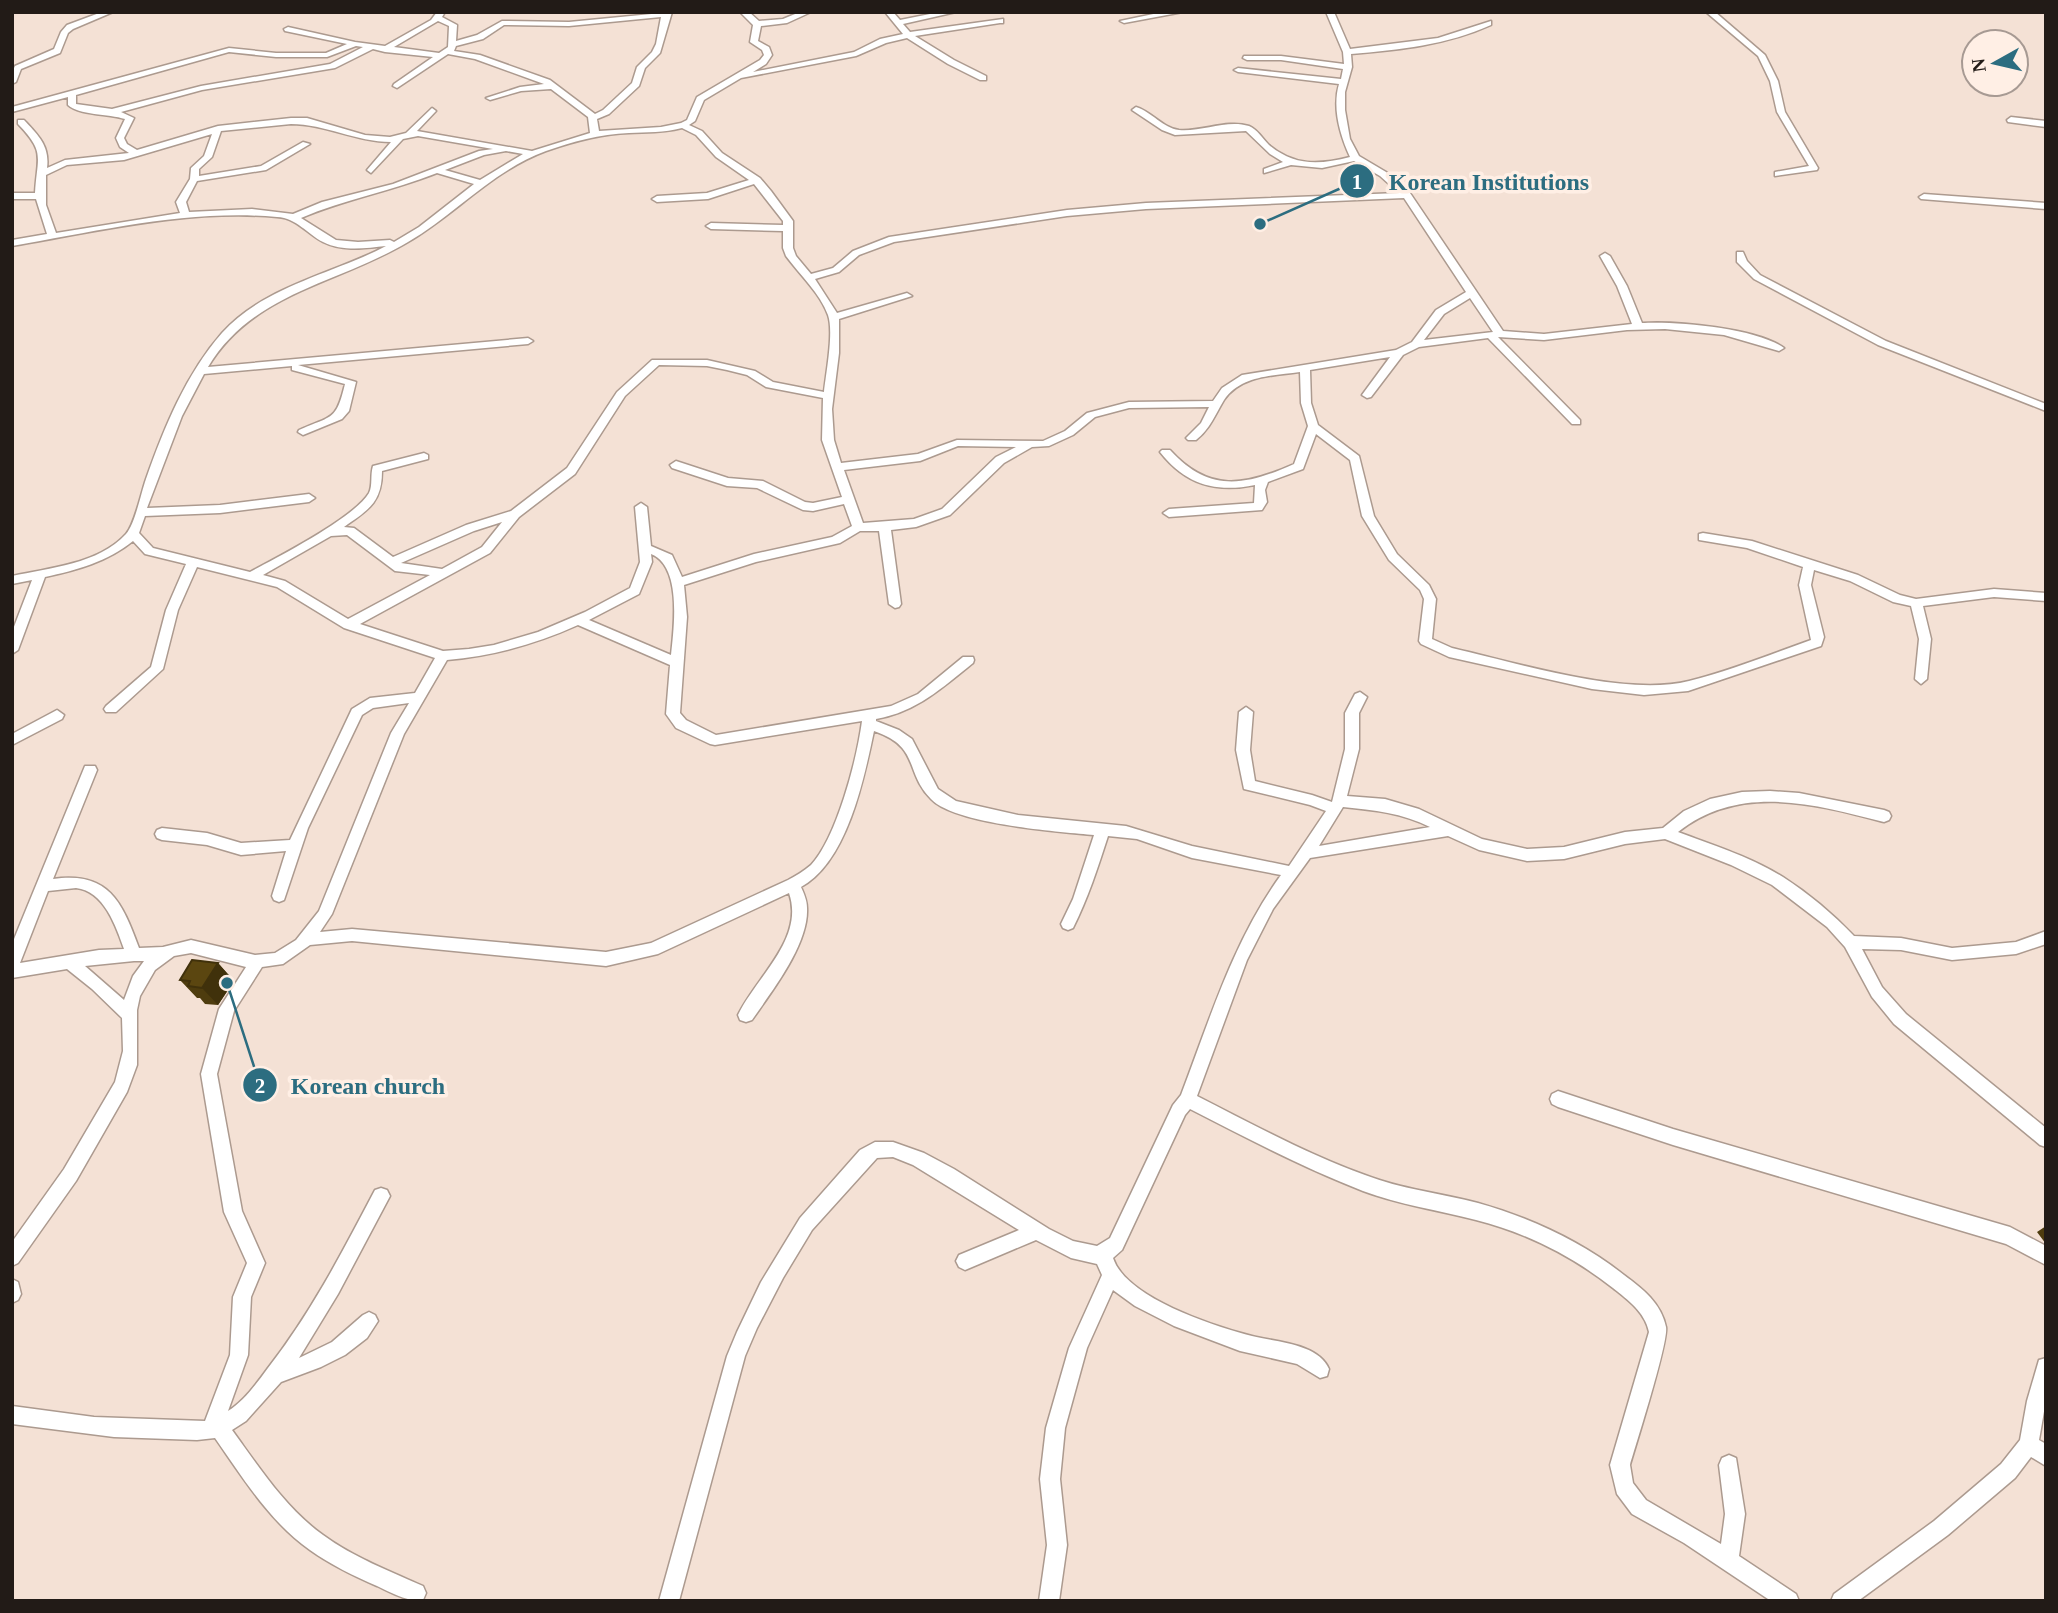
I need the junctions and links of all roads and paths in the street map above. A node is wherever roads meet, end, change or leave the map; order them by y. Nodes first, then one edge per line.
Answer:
1 (109, 12) edge
2 (744, 12) edge
3 (807, 12) edge
4 (889, 12) edge
5 (952, 12) edge
6 (1119, 12) edge
7 (1179, 12) edge
8 (1330, 12) edge
9 (1710, 12) edge
10 (667, 13) edge
11 (440, 16) edge
12 (1000, 21) dead end
13 (898, 23) junction
14 (1488, 23) dead end
15 (757, 24) junction
16 (288, 29) dead end
17 (908, 35) junction
18 (355, 44) junction
19 (370, 47) junction
20 (385, 50) junction
21 (448, 51) junction
22 (1347, 52) junction
23 (1247, 58) dead end
24 (1348, 67) junction
25 (1238, 70) dead end
26 (734, 77) junction
27 (983, 78) dead end
28 (12, 82) edge
29 (1345, 82) junction
30 (554, 85) junction
31 (397, 86) dead end
32 (72, 94) junction
33 (490, 98) dead end
34 (12, 110) edge
35 (1136, 110) dead end
36 (432, 111) dead end
37 (112, 112) junction
38 (593, 118) junction
39 (2011, 120) dead end
40 (21, 122) dead end
41 (2046, 124) edge
42 (684, 126) junction
43 (219, 129) junction
44 (410, 133) junction
45 (595, 135) junction
46 (399, 139) junction
47 (306, 144) dead end
48 (514, 149) junction
49 (135, 153) junction
50 (531, 153) junction
51 (1355, 158) junction
52 (1290, 163) junction
53 (371, 170) dead end
54 (438, 171) junction
55 (1267, 171) dead end
56 (43, 173) junction
57 (1778, 174) dead end
58 (194, 179) junction
59 (757, 180) junction
60 (478, 182) junction
61 (1406, 195) junction
62 (12, 196) edge
63 (40, 196) junction
64 (1924, 197) dead end
65 (657, 199) dead end
66 (2046, 206) edge
67 (185, 214) junction
68 (295, 217) junction
69 (711, 226) dead end
70 (789, 228) junction
71 (52, 236) junction
72 (402, 241) junction
73 (12, 243) edge
74 (1740, 254) dead end
75 (1605, 256) dead end
76 (809, 278) junction
77 (1471, 293) junction
78 (907, 296) dead end
79 (834, 317) junction
80 (1638, 326) junction
81 (1495, 334) junction
82 (528, 341) dead end
83 (1416, 344) junction
84 (1779, 348) dead end
85 (1399, 353) junction
86 (288, 365) junction
87 (1305, 370) junction
88 (202, 371) junction
89 (1367, 395) dead end
90 (828, 396) junction
91 (1215, 404) junction
92 (2046, 408) edge
93 (1576, 422) dead end
94 (1313, 426) junction
95 (303, 432) dead end
96 (1192, 438) dead end
97 (1029, 446) junction
98 (1166, 453) dead end
99 (424, 457) dead end
100 (676, 465) dead end
101 (836, 467) junction
102 (1263, 479) junction
103 (309, 498) dead end
104 (849, 499) junction
105 (640, 507) dead end
106 (140, 512) junction
107 (515, 513) junction
108 (1169, 513) dead end
109 (858, 527) junction
110 (884, 527) junction
111 (327, 533) junction
112 (133, 534) junction
113 (1703, 537) dead end
114 (646, 549) junction
115 (193, 563) junction
116 (391, 563) junction
117 (1813, 566) junction
118 (444, 572) junction
119 (40, 574) junction
120 (254, 575) junction
121 (12, 580) edge
122 (676, 583) junction
123 (2046, 597) edge
124 (1916, 603) junction
125 (895, 604) dead end
126 (581, 621) junction
127 (348, 625) junction
128 (12, 650) edge
129 (443, 656) junction
130 (968, 660) dead end
131 (677, 663) junction
132 (1921, 679) dead end
133 (421, 697) junction
134 (1360, 697) dead end
135 (111, 709) dead end
136 (1246, 712) dead end
137 (57, 715) dead end
138 (870, 719) junction
139 (12, 740) edge
140 (90, 770) dead end
141 (1337, 805) junction
142 (1884, 816) dead end
143 (1103, 830) junction
144 (1450, 830) junction
145 (1666, 832) junction
146 (162, 834) dead end
147 (294, 845) junction
148 (1306, 853) junction
149 (1293, 873) junction
150 (793, 884) junction
151 (43, 886) junction
152 (279, 896) dead end
153 (1068, 924) dead end
154 (2046, 937) edge
155 (310, 939) junction
156 (1850, 942) junction
157 (165, 953) junction
158 (134, 955) junction
159 (69, 962) junction
160 (12, 963) edge
161 (257, 963) junction
162 (12, 971) edge
163 (128, 1014) junction
164 (746, 1015) dead end
165 (1188, 1099) junction
166 (1558, 1099) dead end
167 (2046, 1139) edge
168 (381, 1196) dead end
169 (1037, 1231) junction
170 (1103, 1255) junction
171 (2046, 1256) edge
172 (12, 1257) edge
173 (965, 1261) dead end
174 (1111, 1276) junction
175 (12, 1288) edge
176 (12, 1294) edge
177 (369, 1321) dead end
178 (2046, 1367) edge
179 (1320, 1369) dead end
180 (275, 1374) junction
181 (12, 1415) edge
182 (215, 1429) junction
183 (2037, 1450) edge
184 (1729, 1465) dead end
185 (1728, 1562) junction
186 (416, 1593) dead end
187 (671, 1598) edge
188 (1049, 1601) edge
189 (1789, 1601) edge
190 (1841, 1601) edge

1 - 28 street
2 - 15 street
3 - 15 street
4 - 13 street
5 - 13 street
6 - 7 street
8 - 22 street
9 - 57 street
10 - 21 street
10 - 38 street
11 - 20 street
11 - 21 street
12 - 17 street
13 - 17 street
14 - 22 street
15 - 26 street
16 - 18 street
17 - 26 street
17 - 27 street
18 - 19 street
18 - 32 street
19 - 20 street
19 - 37 street
20 - 21 street
21 - 30 street
21 - 31 street
22 - 24 street
23 - 24 street
24 - 29 street
25 - 29 street
26 - 42 street
29 - 51 street
30 - 33 street
30 - 38 street
32 - 34 street
32 - 37 street
35 - 52 street
36 - 44 street
37 - 49 street
38 - 45 street
39 - 41 street
40 - 56 street
42 - 45 street
42 - 59 street
43 - 46 street
43 - 49 street
43 - 58 street
44 - 46 street
44 - 48 street
45 - 50 street
46 - 53 street
47 - 58 street
48 - 50 street
48 - 54 street
49 - 56 street
50 - 60 street
51 - 52 street
51 - 61 street
52 - 55 street
54 - 60 street
54 - 68 street
56 - 63 street
58 - 67 street
59 - 65 street
59 - 70 street
60 - 72 street
61 - 76 street
61 - 77 street
62 - 63 street
63 - 71 street
64 - 66 street
67 - 68 street
67 - 71 street
68 - 72 street
69 - 70 street
70 - 76 street
71 - 73 street
72 - 88 street
74 - 92 street
75 - 80 street
76 - 79 street
77 - 81 street
77 - 83 street
78 - 79 street
79 - 90 street
80 - 81 street
80 - 84 street
81 - 83 street
81 - 93 street
82 - 86 street
83 - 85 street
85 - 87 street
85 - 89 street
86 - 88 street
86 - 95 street
87 - 91 street
87 - 94 street
88 - 106 street
90 - 101 street
90 - 107 street
91 - 96 street
91 - 97 street
94 - 102 street
94 - 117 street
97 - 101 street
97 - 110 street
98 - 102 street
99 - 111 street
100 - 104 street
101 - 104 street
102 - 108 street
103 - 106 street
104 - 109 street
105 - 114 street
106 - 112 street
107 - 116 street
107 - 118 street
109 - 110 street
109 - 122 street
110 - 125 street
111 - 116 street
111 - 120 street
112 - 115 street
112 - 119 street
113 - 117 street
114 - 122 street
114 - 126 street
115 - 120 street
115 - 135 street
116 - 118 street
117 - 124 street
118 - 127 street
119 - 121 street
119 - 128 street
120 - 127 street
122 - 131 street
123 - 124 street
124 - 132 street
126 - 129 street
126 - 131 street
127 - 129 street
129 - 133 street
130 - 138 street
131 - 138 street
133 - 147 street
133 - 155 street
134 - 141 street
136 - 141 street
137 - 139 street
138 - 143 street
138 - 150 street
140 - 151 street
141 - 144 street
141 - 148 street
142 - 145 street
143 - 149 street
143 - 153 street
144 - 145 street
144 - 148 street
145 - 156 street
146 - 147 street
147 - 152 street
148 - 149 street
149 - 165 street
150 - 155 street
150 - 164 street
151 - 158 street
151 - 160 street
154 - 156 street
155 - 161 street
156 - 167 street
157 - 158 street
157 - 161 street
157 - 163 street
158 - 159 street
159 - 162 street
159 - 163 street
161 - 182 street
163 - 172 street
165 - 170 street
165 - 185 street
166 - 171 street
168 - 180 street
169 - 170 street
169 - 173 street
169 - 187 street
170 - 174 street
174 - 179 street
174 - 188 street
175 - 176 street
177 - 180 street
178 - 183 street
180 - 182 street
181 - 182 street
182 - 186 street
183 - 190 street
184 - 185 street
185 - 189 street

